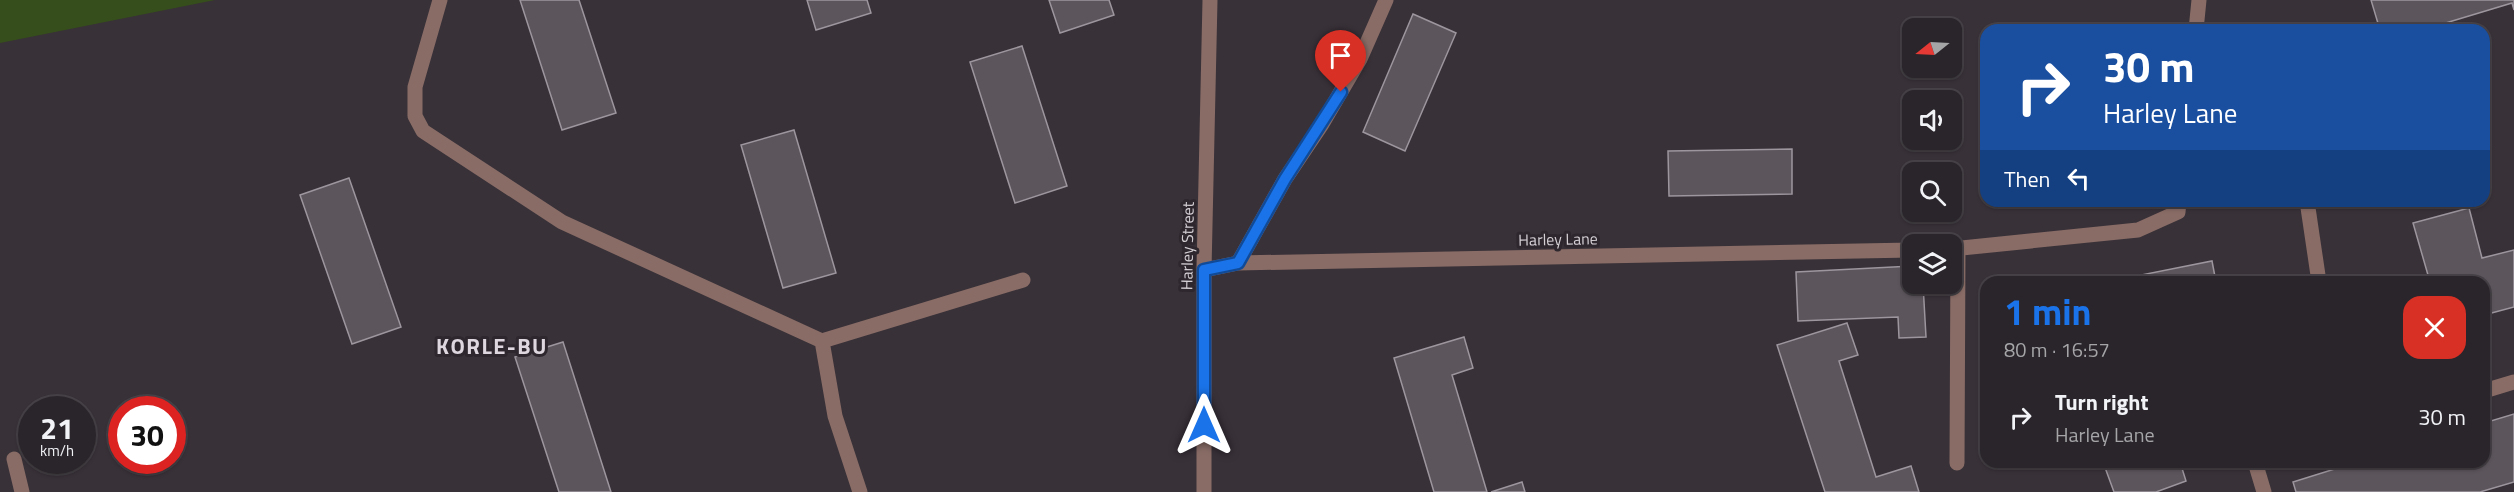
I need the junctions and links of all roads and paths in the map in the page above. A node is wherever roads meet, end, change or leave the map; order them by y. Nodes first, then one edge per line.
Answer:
1 (440, 0) edge
2 (1210, 0) edge
3 (1386, 0) edge
4 (2199, 0) edge
5 (2197, 24) edge
6 (2178, 207) edge
7 (2308, 207) edge
8 (1962, 248) edge
9 (1902, 250) edge
10 (1238, 263) junction
11 (1204, 270) junction
12 (2318, 276) edge
13 (1023, 280) dead end
14 (1955, 294) edge
15 (822, 341) junction
16 (2514, 382) edge
17 (2490, 389) edge
18 (14, 459) dead end
19 (1957, 463) dead end
20 (2257, 468) edge
21 (22, 492) edge
22 (860, 492) edge
23 (1204, 492) edge
24 (2264, 492) edge

1 - 15 street
2 - 11 street, Harley Street
3 - 10 street
4 - 5 street
6 - 8 street
7 - 12 street
9 - 10 street, Harley Lane
10 - 11 street, Harley Lane
11 - 23 street, Harley Street
13 - 15 street
14 - 19 street
15 - 22 street
16 - 17 street
18 - 21 street
20 - 24 street

